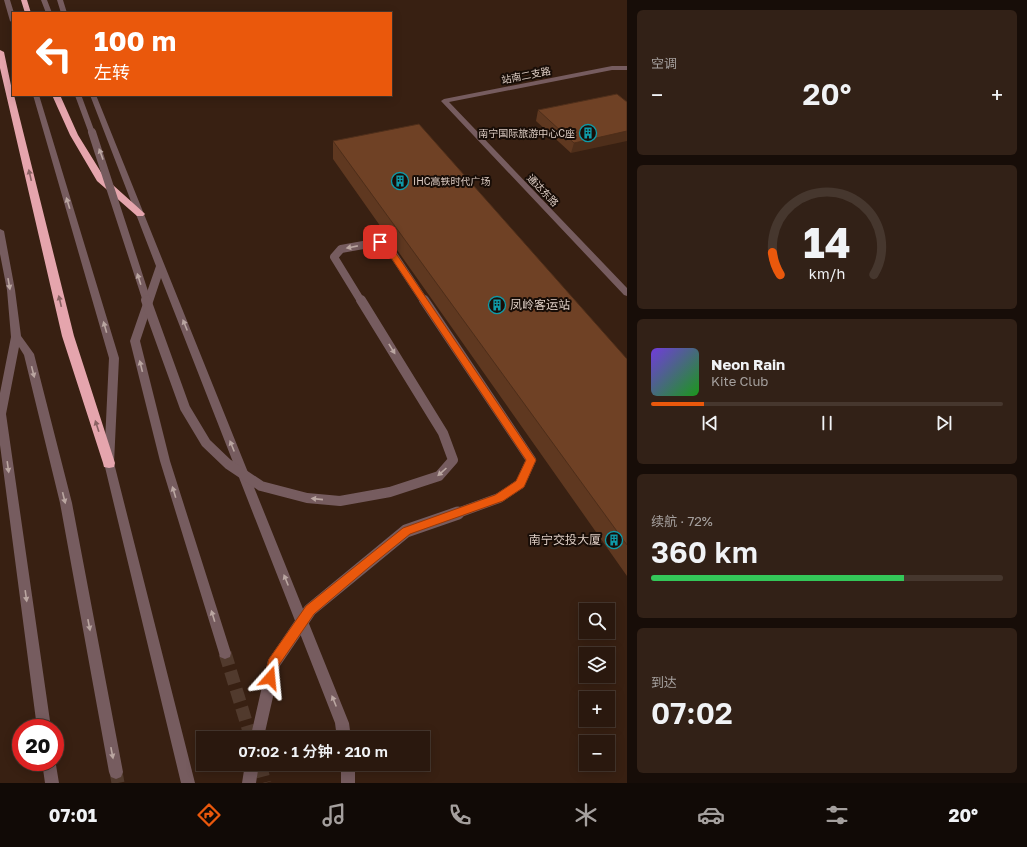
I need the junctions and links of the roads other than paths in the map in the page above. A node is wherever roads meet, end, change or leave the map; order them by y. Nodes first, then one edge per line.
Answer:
1 (7, 0) edge
2 (24, 0) edge
3 (44, 0) edge
4 (60, 0) edge
5 (28, 12) edge
6 (49, 12) edge
7 (64, 12) edge
8 (12, 18) edge
9 (0, 52) edge
10 (627, 61) edge
11 (612, 68) junction
12 (627, 68) edge
13 (36, 96) edge
14 (56, 96) edge
15 (78, 96) edge
16 (93, 96) edge
17 (444, 101) joint
18 (140, 214) junction
19 (0, 231) edge
20 (161, 265) junction
21 (627, 293) edge
22 (16, 337) junction
23 (109, 463) junction
24 (225, 653) tunnel mouth
25 (43, 719) edge
26 (259, 731) edge
27 (343, 731) edge
28 (50, 771) edge
29 (251, 771) edge
30 (349, 771) edge
31 (116, 772) tunnel mouth
32 (52, 783) edge
33 (188, 783) edge
34 (249, 783) edge
35 (348, 783) edge

1 - 8 street
2 - 5 highway
3 - 6 street
4 - 7 street
23 -> 9 highway
10 - 11 street, 站南二支路
11 - 12 street, 站南二支路
11 - 17 street, 站南二支路
23 -> 13 street
14 - 18 highway
26 -> 15 street, bridge
16 - 18 street
17 - 21 street, 通达东路
18 - 20 street
19 -> 22 street
24 -> 20 street
27 -> 20 street
22 -> 25 street
22 -> 31 street
23 - 33 street
28 - 32 street
29 - 34 street
30 - 35 street

